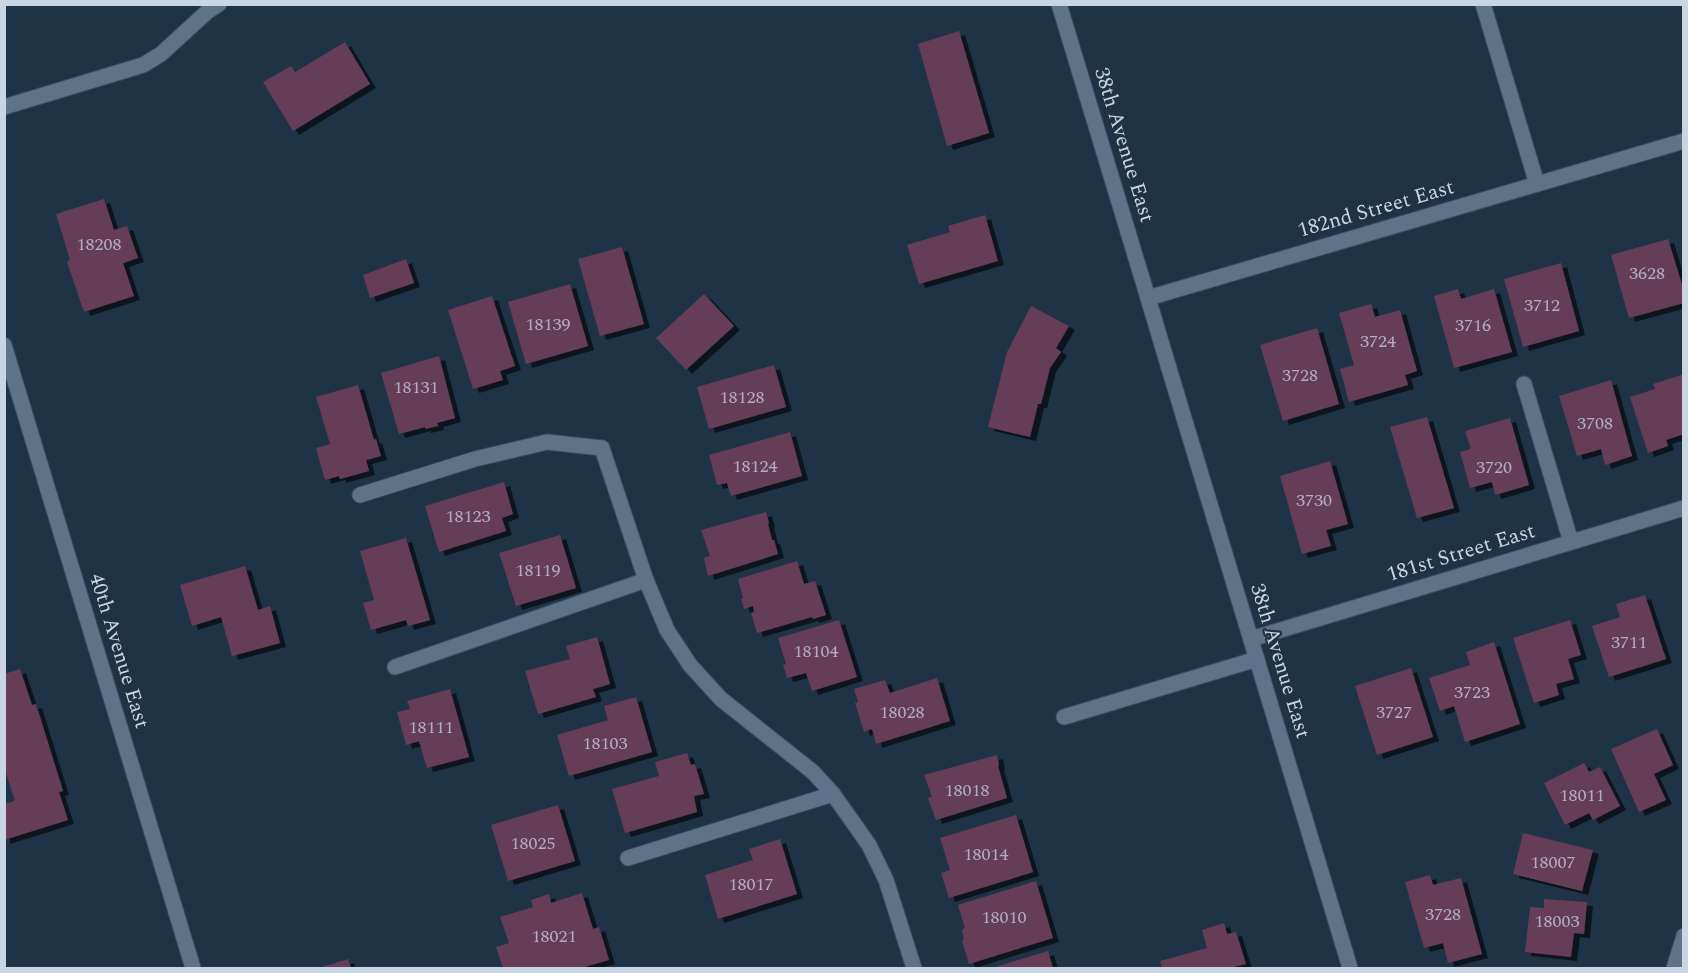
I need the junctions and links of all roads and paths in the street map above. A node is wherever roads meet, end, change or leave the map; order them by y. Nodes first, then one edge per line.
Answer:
1 (219, 4) edge
2 (1059, 4) edge
3 (1483, 4) edge
4 (4, 107) edge
5 (1683, 141) edge
6 (1537, 184) junction
7 (1148, 298) junction
8 (4, 345) edge
9 (1524, 384) dead end
10 (360, 495) dead end
11 (1683, 508) edge
12 (1571, 542) junction
13 (646, 580) junction
14 (1251, 639) junction
15 (1257, 659) junction
16 (395, 667) dead end
17 (1064, 717) dead end
18 (833, 794) junction
19 (628, 858) dead end
20 (1683, 936) edge
21 (193, 969) edge
22 (914, 969) edge
23 (1350, 969) edge
24 (1674, 969) edge

1 - 4 street
2 - 7 street, 38th Avenue East
3 - 6 street
5 - 6 street, 182nd Street East
6 - 7 street, 182nd Street East
7 - 14 street, 38th Avenue East
8 - 21 street, 40th Avenue East
9 - 12 street
10 - 13 street
11 - 12 street, 181st Street East
12 - 14 street, 181st Street East
13 - 16 street
13 - 18 street
14 - 15 street, 38th Avenue East
15 - 17 street
15 - 23 street, 38th Avenue East
18 - 19 street
18 - 22 street
20 - 24 street

